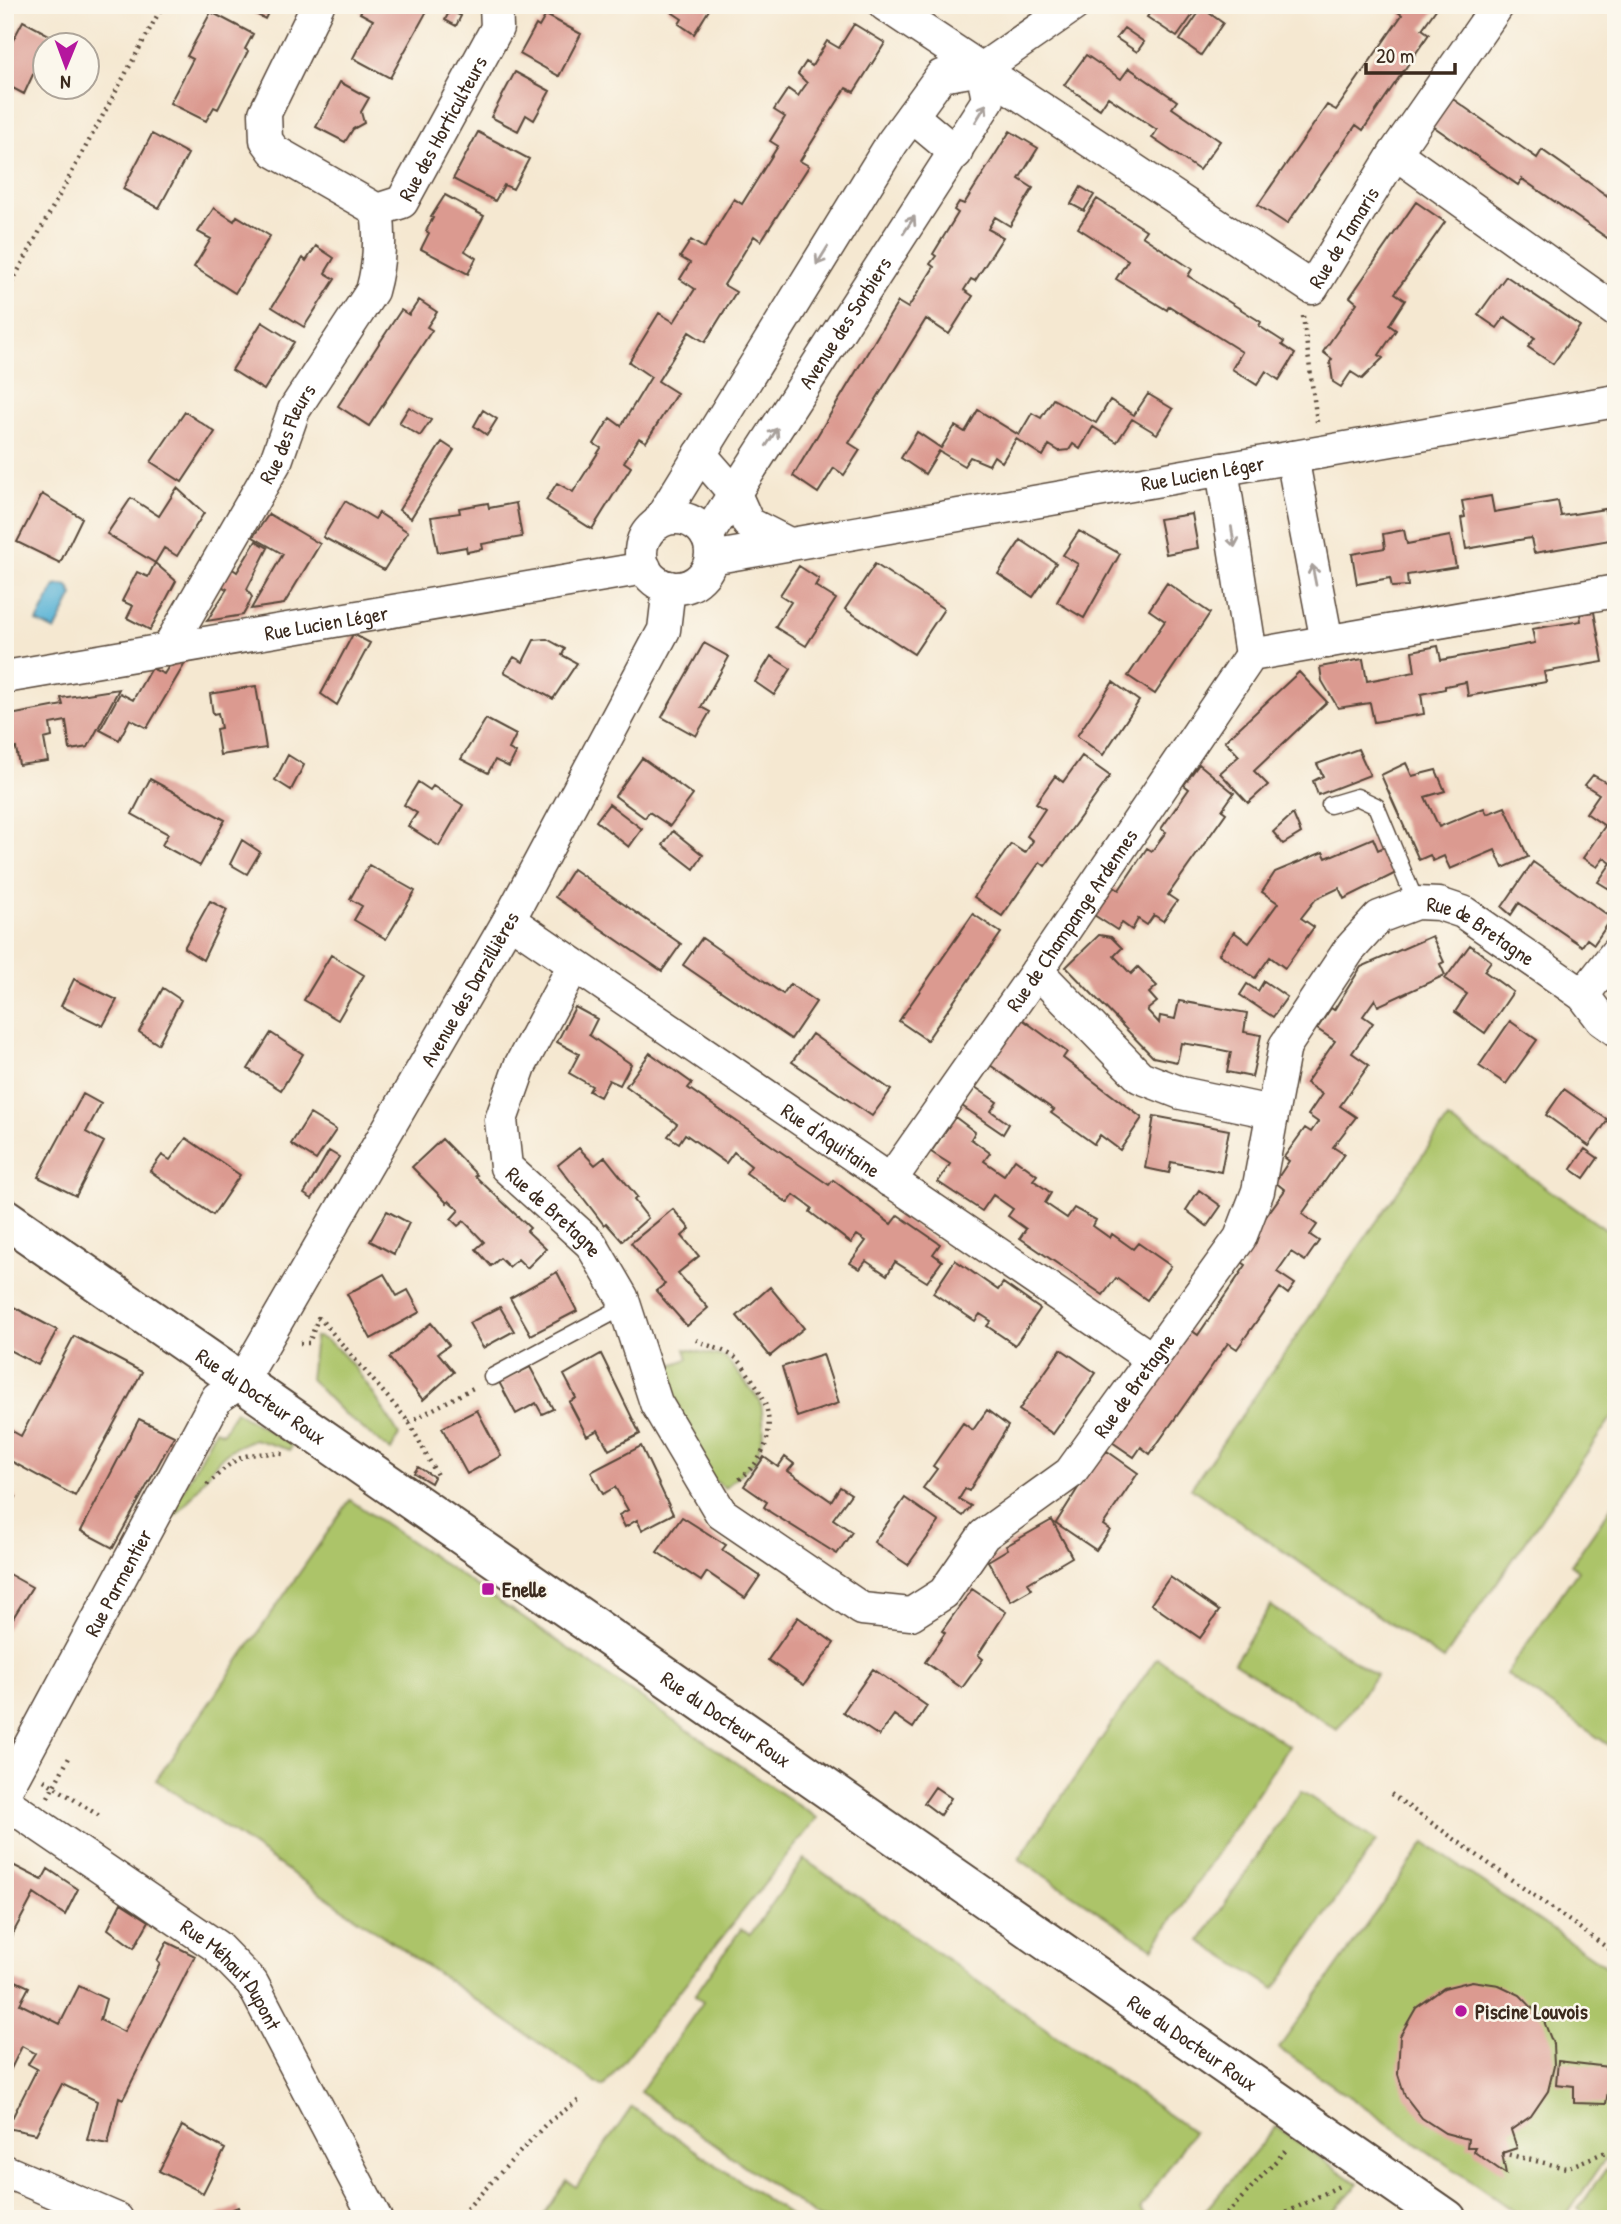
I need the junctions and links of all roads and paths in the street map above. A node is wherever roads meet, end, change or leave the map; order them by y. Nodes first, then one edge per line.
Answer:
1 (163, 5) edge
2 (318, 5) edge
3 (496, 5) edge
4 (885, 5) edge
5 (1074, 5) edge
6 (1498, 5) edge
7 (982, 69) junction
8 (912, 116) junction
9 (956, 153) junction
10 (1395, 153) junction
11 (377, 210) junction
12 (1312, 288) junction
13 (5, 296) edge
14 (1616, 311) edge
15 (1616, 401) edge
16 (1350, 447) junction
17 (700, 454) junction
18 (1292, 457) junction
19 (1222, 469) junction
20 (735, 494) junction
21 (658, 523) junction
22 (789, 544) junction
23 (709, 547) junction
24 (657, 577) junction
25 (1616, 591) edge
26 (1327, 642) junction
27 (167, 650) junction
28 (1251, 655) junction
29 (5, 677) edge
30 (1330, 805) dead end
31 (1416, 903) junction
32 (509, 920) junction
33 (1616, 954) edge
34 (574, 965) junction
35 (1037, 971) junction
36 (1583, 995) junction
37 (1616, 1030) edge
38 (1271, 1112) junction
39 (890, 1181) junction
40 (5, 1219) edge
41 (625, 1306) junction
42 (696, 1340) dead end
43 (264, 1343) junction
44 (1152, 1359) junction
45 (492, 1377) joint
46 (242, 1381) junction
47 (409, 1422) junction
48 (293, 1454) dead end
49 (443, 1485) dead end
50 (199, 1496) dead end
51 (713, 1499) junction
52 (71, 1754) dead end
53 (20, 1765) junction
54 (54, 1787) junction
55 (5, 1792) edge
56 (1391, 1794) dead end
57 (5, 1802) edge
58 (101, 1817) dead end
59 (34, 1822) junction
60 (1616, 1954) edge
61 (579, 2100) dead end
62 (1311, 2124) junction
63 (1616, 2144) edge
64 (1502, 2153) dead end
65 (5, 2171) edge
66 (1342, 2184) dead end
67 (117, 2219) edge
68 (376, 2219) edge
69 (457, 2219) edge
70 (1222, 2219) edge
71 (1274, 2219) edge
72 (1447, 2219) edge

1 - 13 path
2 - 11 street, Rue des Horticulteurs
3 - 11 street, Rue des Horticulteurs
4 - 7 street, Rue de Tamaris
5 - 7 street
6 - 10 street, Rue de Tamaris
7 - 8 street
9 -> 7 street, Avenue des Sorbiers
7 - 12 street, Rue de Tamaris
8 - 9 street
8 -> 17 street
20 -> 9 street, Avenue des Sorbiers
10 - 12 street, Rue de Tamaris
10 - 14 street
11 - 27 street, Rue des Fleurs
12 - 16 path
15 - 16 street, Rue Lucien Léger
16 - 18 street, Rue Lucien Léger
17 - 20 street
17 - 21 street
18 - 19 street, Rue Lucien Léger
26 -> 18 street
19 - 22 street, Rue Lucien Léger
19 -> 28 street
20 - 22 street
20 - 23 street, Avenue des Sorbiers
21 - 23 street
21 - 24 street
22 - 23 street, Rue Lucien Léger
23 - 24 street, Rue Lucien Léger
24 - 27 street, Rue Lucien Léger
24 - 32 street, Avenue des Darzillières
25 - 26 street
26 - 28 street
27 - 29 street, Rue Lucien Léger
28 - 35 street, Rue de Champange Ardennes
30 - 31 lane
31 - 36 street, Rue de Bretagne
31 - 38 street, Rue de Bretagne
32 - 34 street, Rue d'Aquitaine
32 - 43 street, Avenue des Darzillières
33 - 36 street
34 - 39 street, Rue d'Aquitaine
34 - 41 street, Rue de Bretagne
35 - 38 street
35 - 39 street, Rue de Champange Ardennes
36 - 37 street, Rue de Bretagne
38 - 44 street, Rue de Bretagne
39 - 44 street, Rue d'Aquitaine
40 - 46 street, Rue du Docteur Roux
41 - 45 lane
41 - 51 street, Rue de Bretagne
42 - 51 path
43 - 46 street, Avenue des Darzillières
43 - 47 path
44 - 51 street, Rue de Bretagne
45 - 47 path
46 - 53 street, Rue Parmentier
46 - 62 street, Rue du Docteur Roux
47 - 49 path
48 - 50 path
52 - 54 path
53 - 54 path
53 - 55 street, Rue Parmentier
54 - 58 path
54 - 59 path
56 - 60 path
57 - 59 street, Rue Méhaut Dupont
59 - 68 street, Rue Méhaut Dupont
61 - 69 path
62 - 70 path
62 - 72 street, Rue du Docteur Roux
63 - 64 path
65 - 67 street
66 - 71 path

